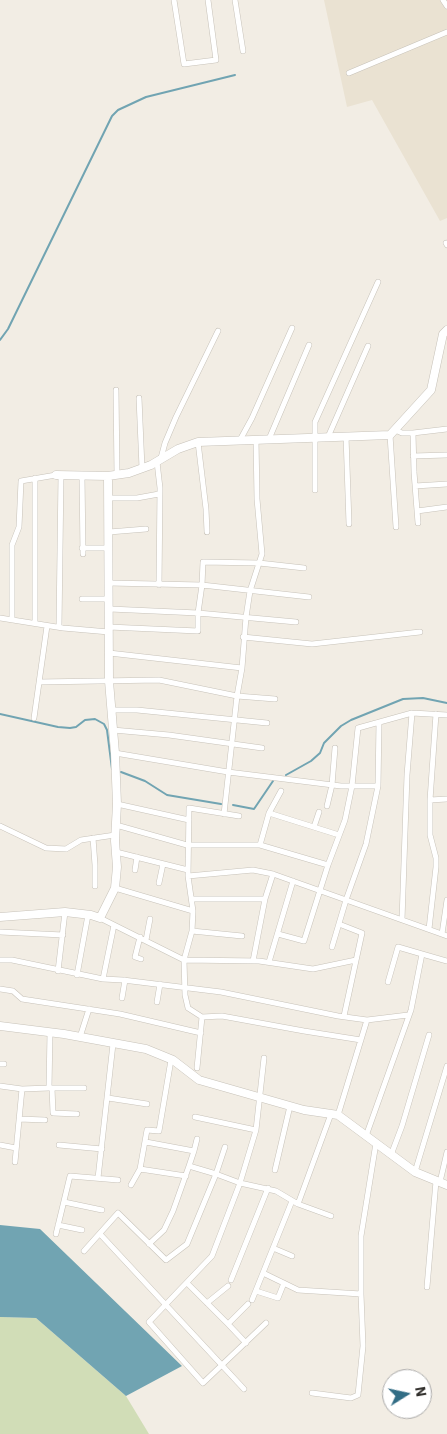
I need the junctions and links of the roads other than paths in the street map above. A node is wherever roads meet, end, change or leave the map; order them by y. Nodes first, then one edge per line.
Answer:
1 (174, 0) edge
2 (208, 0) edge
3 (235, 0) edge
4 (443, 0) edge
5 (447, 6) edge
6 (447, 32) edge
7 (243, 51) dead end
8 (349, 73) dead end
9 (378, 282) dead end
10 (292, 328) dead end
11 (447, 330) edge
12 (218, 331) dead end
13 (309, 345) dead end
14 (368, 346) dead end
15 (116, 390) dead end
16 (139, 398) dead end
17 (447, 429) edge
18 (392, 432) junction
19 (413, 433) junction
20 (346, 436) junction
21 (315, 438) junction
22 (328, 438) junction
23 (256, 439) junction
24 (269, 439) junction
25 (240, 440) junction
26 (198, 442) junction
27 (447, 454) edge
28 (413, 456) junction
29 (159, 460) junction
30 (142, 468) junction
31 (58, 475) junction
32 (117, 475) junction
33 (82, 476) junction
34 (108, 476) junction
35 (35, 478) junction
36 (447, 484) edge
37 (415, 486) junction
38 (315, 490) dead end
39 (159, 494) junction
40 (108, 498) junction
41 (447, 507) edge
42 (417, 511) junction
43 (418, 523) dead end
44 (349, 524) dead end
45 (396, 527) dead end
46 (146, 529) dead end
47 (109, 532) junction
48 (207, 532) dead end
49 (82, 548) junction
50 (109, 548) junction
51 (82, 554) dead end
52 (258, 563) junction
53 (304, 568) dead end
54 (109, 583) junction
55 (159, 585) junction
56 (202, 585) junction
57 (250, 591) junction
58 (309, 597) dead end
59 (82, 598) dead end
60 (109, 600) junction
61 (110, 609) junction
62 (198, 613) junction
63 (246, 617) junction
64 (0, 618) edge
65 (12, 620) junction
66 (296, 622) dead end
67 (35, 623) junction
68 (47, 626) junction
69 (59, 626) junction
70 (109, 629) junction
71 (420, 632) dead end
72 (244, 637) junction
73 (109, 652) junction
74 (242, 668) junction
75 (39, 682) junction
76 (109, 682) junction
77 (237, 696) junction
78 (275, 698) dead end
79 (111, 710) junction
80 (412, 713) junction
81 (436, 714) junction
82 (447, 715) edge
83 (34, 718) dead end
84 (235, 720) junction
85 (379, 722) junction
86 (267, 723) dead end
87 (113, 730) junction
88 (231, 744) junction
89 (262, 748) dead end
90 (335, 748) dead end
91 (115, 753) junction
92 (228, 772) junction
93 (332, 785) junction
94 (352, 786) junction
95 (378, 786) junction
96 (281, 792) dead end
97 (447, 799) edge
98 (430, 800) junction
99 (117, 804) junction
100 (327, 806) dead end
101 (269, 812) junction
102 (319, 812) dead end
103 (224, 814) junction
104 (239, 816) dead end
105 (189, 820) junction
106 (116, 825) junction
107 (0, 826) edge
108 (314, 827) junction
109 (115, 835) junction
110 (339, 835) junction
111 (93, 838) junction
112 (188, 845) junction
113 (260, 845) junction
114 (116, 852) junction
115 (137, 857) junction
116 (163, 864) junction
117 (328, 865) junction
118 (135, 870) dead end
119 (188, 873) junction
120 (273, 874) junction
121 (293, 881) junction
122 (159, 883) dead end
123 (95, 886) dead end
124 (115, 888) junction
125 (321, 891) junction
126 (192, 899) junction
127 (266, 900) junction
128 (346, 900) junction
129 (447, 900) edge
130 (193, 911) junction
131 (64, 912) junction
132 (88, 915) junction
133 (0, 917) edge
134 (100, 918) junction
135 (150, 919) dead end
136 (402, 920) junction
137 (339, 924) junction
138 (114, 925) junction
139 (429, 929) junction
140 (192, 931) junction
141 (0, 932) edge
142 (278, 934) junction
143 (63, 935) junction
144 (445, 935) edge
145 (242, 936) dead end
146 (143, 939) junction
147 (332, 946) dead end
148 (422, 954) junction
149 (141, 959) dead end
150 (0, 960) edge
151 (184, 960) junction
152 (356, 960) junction
153 (253, 961) junction
154 (447, 961) edge
155 (270, 962) junction
156 (58, 971) junction
157 (77, 974) junction
158 (104, 979) junction
159 (125, 980) junction
160 (388, 982) dead end
161 (160, 984) junction
162 (184, 987) junction
163 (0, 989) edge
164 (122, 998) dead end
165 (157, 1002) dead end
166 (89, 1009) junction
167 (408, 1015) junction
168 (344, 1016) junction
169 (202, 1017) junction
170 (367, 1020) junction
171 (0, 1026) edge
172 (50, 1032) junction
173 (201, 1033) junction
174 (429, 1035) dead end
175 (80, 1037) junction
176 (361, 1040) junction
177 (113, 1044) junction
178 (264, 1058) dead end
179 (171, 1060) junction
180 (447, 1066) edge
181 (197, 1068) dead end
182 (0, 1086) edge
183 (51, 1088) junction
184 (84, 1088) dead end
185 (22, 1090) junction
186 (108, 1098) junction
187 (259, 1098) junction
188 (148, 1104) dead end
189 (290, 1106) junction
190 (77, 1114) dead end
191 (334, 1115) junction
192 (195, 1118) dead end
193 (19, 1119) junction
194 (46, 1120) dead end
195 (256, 1130) junction
196 (366, 1136) junction
197 (197, 1139) dead end
198 (146, 1142) junction
199 (376, 1143) junction
200 (0, 1144) edge
201 (59, 1145) dead end
202 (225, 1147) dead end
203 (16, 1148) junction
204 (102, 1149) junction
205 (194, 1151) junction
206 (447, 1152) edge
207 (391, 1155) junction
208 (15, 1162) dead end
209 (189, 1166) junction
210 (140, 1169) junction
211 (276, 1170) dead end
212 (415, 1172) junction
213 (216, 1174) junction
214 (186, 1176) junction
215 (98, 1178) junction
216 (118, 1180) dead end
217 (240, 1183) junction
218 (441, 1183) edge
219 (131, 1184) dead end
220 (268, 1188) junction
221 (292, 1201) junction
222 (64, 1202) junction
223 (298, 1204) junction
224 (102, 1210) dead end
225 (331, 1216) dead end
226 (58, 1225) junction
227 (82, 1230) dead end
228 (56, 1234) dead end
229 (100, 1234) junction
230 (149, 1244) junction
231 (273, 1248) junction
232 (84, 1251) dead end
233 (292, 1256) dead end
234 (263, 1273) junction
235 (231, 1280) dead end
236 (187, 1283) junction
237 (284, 1283) junction
238 (228, 1286) dead end
239 (427, 1286) dead end
240 (256, 1291) junction
241 (361, 1294) junction
242 (207, 1303) junction
243 (166, 1304) junction
244 (266, 1322) dead end
245 (228, 1324) junction
246 (246, 1343) junction
247 (222, 1365) junction
248 (244, 1389) dead end
249 (312, 1393) dead end

1 - 2 street
3 - 7 street
4 - 5 street
6 - 8 street
9 - 21 street
10 - 25 street
11 - 18 street
12 - 29 street
13 - 24 street
14 - 22 street
15 - 32 street
16 - 30 street
17 - 19 street
18 - 19 street
18 - 20 street
18 - 45 street
19 - 28 street
20 - 22 street
20 - 44 street
21 - 22 street
21 - 24 street
21 - 38 street
23 - 24 street
23 - 25 street
23 - 52 street
25 - 26 street
26 - 29 street
26 - 48 street
27 - 28 street
28 - 37 street
29 - 30 street
29 - 39 street
30 - 32 street
31 - 33 street
31 - 35 street
31 - 69 street
32 - 34 street
33 - 34 street
33 - 49 street
34 - 40 street
35 - 65 street
35 - 67 street
36 - 37 street
37 - 42 street
39 - 40 street
39 - 55 street
40 - 47 street
41 - 42 street
42 - 43 street
46 - 47 street
47 - 50 street
49 - 50 street
49 - 51 street
50 - 54 street
52 - 53 street
52 - 56 street
52 - 57 street
54 - 55 street
54 - 60 street
55 - 56 street
56 - 57 street
56 - 62 street
57 - 58 street
57 - 63 street
59 - 60 street
60 - 61 street
61 - 62 street
61 - 70 street
62 - 63 street
62 - 70 street
63 - 66 street
63 - 72 street
64 - 65 street
65 - 67 street
67 - 68 street
68 - 69 street
68 - 75 street
69 - 70 street
70 - 73 street
71 - 72 street
72 - 74 street
73 - 74 street
73 - 76 street
74 - 77 street
75 - 76 street
75 - 83 street
76 - 77 street
76 - 79 street
77 - 78 street
77 - 84 street
79 - 84 street
79 - 87 street
80 - 81 street
80 - 85 street
80 - 136 street
81 - 82 street
81 - 98 street
84 - 86 street
84 - 88 street
85 - 94 street
85 - 95 street
87 - 88 street
87 - 91 street
88 - 89 street
88 - 92 street
90 - 93 street
91 - 92 street
91 - 99 street
92 - 93 street
92 - 103 street
93 - 94 street
93 - 100 street
94 - 95 street
94 - 110 street
95 - 128 street
96 - 101 street
97 - 98 street
98 - 139 street
99 - 105 street
99 - 106 street
101 - 108 street
101 - 113 street
102 - 108 street
103 - 104 street
103 - 105 street
105 - 112 street
106 - 109 street
106 - 112 street
107 - 111 street
108 - 110 street
109 - 111 street
109 - 114 street
110 - 117 street
111 - 123 street
112 - 113 street
112 - 119 street
113 - 117 street
114 - 115 street
114 - 124 street
115 - 116 street
115 - 118 street
116 - 119 street
116 - 122 street
117 - 125 street
119 - 120 street
119 - 126 street
120 - 121 street
120 - 127 street
121 - 125 street
121 - 142 street
124 - 130 street
124 - 134 street
125 - 128 street
125 - 142 street
126 - 127 street
126 - 130 street
127 - 153 street
128 - 136 street
128 - 137 street
129 - 144 street
130 - 140 street
131 - 132 street
131 - 133 street
131 - 143 street
132 - 134 street
132 - 157 street
134 - 138 street
135 - 146 street
136 - 139 street
137 - 147 street
137 - 152 street
138 - 146 street
138 - 158 street
139 - 144 street
140 - 145 street
140 - 151 street
141 - 143 street
142 - 155 street
143 - 156 street
146 - 149 street
146 - 151 street
148 - 154 street
148 - 160 street
148 - 167 street
150 - 156 street
151 - 153 street
151 - 162 street
152 - 155 street
152 - 168 street
153 - 155 street
156 - 157 street
157 - 158 street
158 - 159 street
159 - 161 street
159 - 164 street
161 - 162 street
161 - 165 street
162 - 168 street
162 - 169 street
163 - 166 street
166 - 173 street
166 - 175 street
167 - 170 street
167 - 196 street
168 - 170 street
169 - 173 street
169 - 176 street
170 - 176 street
171 - 172 street
172 - 175 street
172 - 183 street
173 - 181 street
174 - 207 street
175 - 177 street
176 - 191 street
177 - 179 street
177 - 186 street
178 - 187 street
179 - 187 street
179 - 198 street
180 - 212 street
182 - 185 street
183 - 184 street
183 - 185 street
183 - 190 street
185 - 193 street
186 - 188 street
186 - 204 street
187 - 189 street
187 - 195 street
189 - 191 street
189 - 211 street
191 - 196 street
191 - 223 street
192 - 195 street
193 - 194 street
193 - 203 street
195 - 217 street
196 - 199 street
197 - 205 street
198 - 205 street
198 - 210 street
199 - 207 street
199 - 241 street
200 - 203 street
201 - 204 street
202 - 213 street
203 - 208 street
204 - 215 street
205 - 209 street
206 - 218 street
207 - 212 street
209 - 213 street
209 - 214 street
210 - 214 street
210 - 219 street
212 - 218 street
213 - 217 street
213 - 230 street
214 - 230 street
215 - 216 street
215 - 222 street
217 - 220 street
217 - 236 street
218 - 239 street
220 - 221 street
220 - 235 street
221 - 223 street
221 - 231 street
222 - 224 street
222 - 226 street
223 - 225 street
226 - 227 street
226 - 228 street
229 - 230 street
229 - 232 street
229 - 243 street
231 - 233 street
231 - 234 street
234 - 237 street
234 - 240 street
236 - 242 street
236 - 243 street
237 - 240 street
237 - 241 street
238 - 242 street
240 - 245 street
241 - 249 street
242 - 245 street
243 - 247 street
243 - 247 street
244 - 246 street
245 - 246 street
246 - 247 street
247 - 248 street

